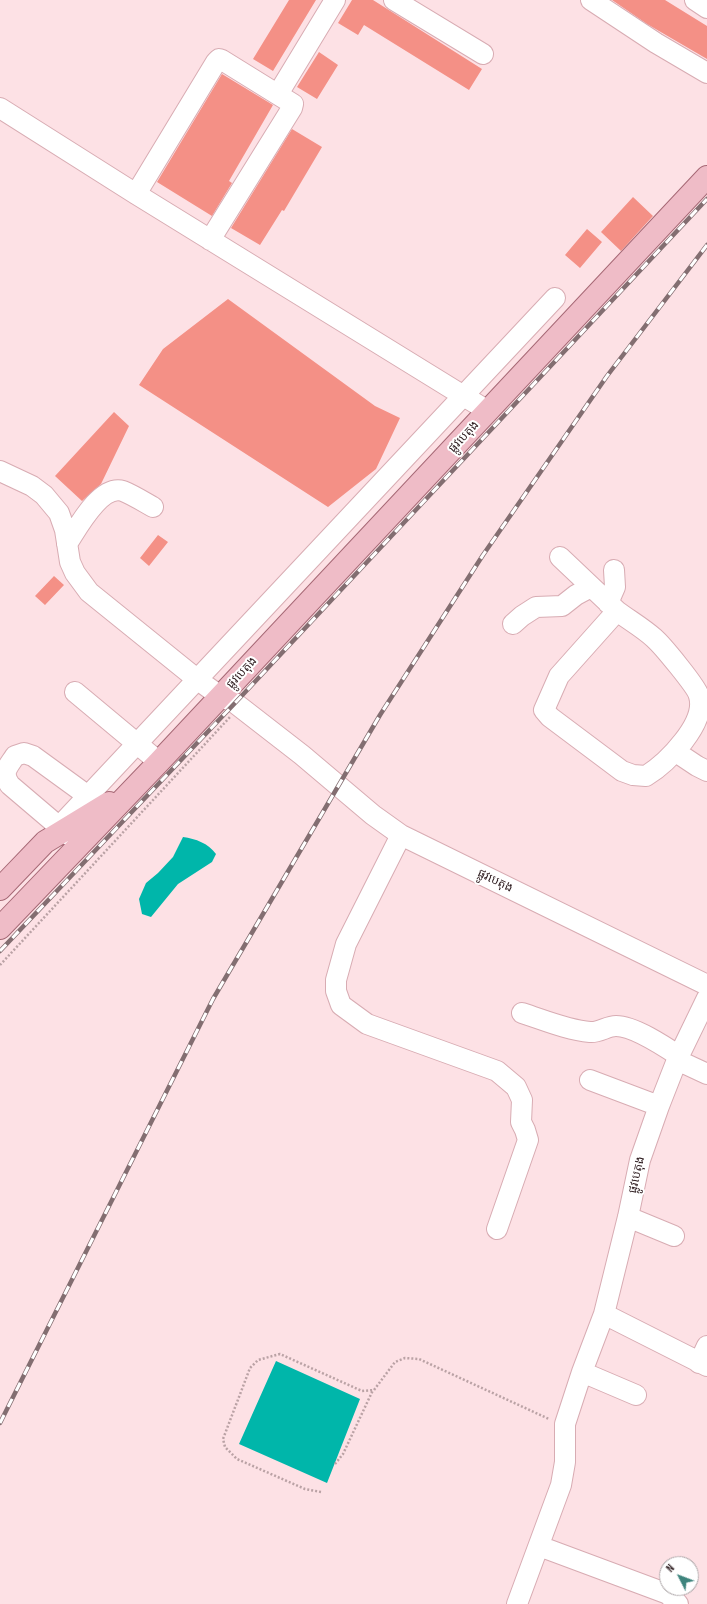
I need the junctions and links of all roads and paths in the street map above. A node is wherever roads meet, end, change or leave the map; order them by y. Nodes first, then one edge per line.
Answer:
1 (335, 0) edge
2 (394, 0) edge
3 (591, 0) edge
4 (695, 0) edge
5 (707, 8) edge
6 (483, 54) dead end
7 (707, 72) edge
8 (278, 94) junction
9 (0, 108) edge
10 (707, 177) edge
11 (136, 194) junction
12 (210, 240) junction
13 (555, 298) dead end
14 (463, 396) junction
15 (488, 411) junction
16 (0, 471) edge
17 (153, 507) dead end
18 (67, 544) junction
19 (560, 557) dead end
20 (614, 570) dead end
21 (591, 586) junction
22 (612, 607) junction
23 (514, 624) dead end
24 (198, 680) junction
25 (75, 692) dead end
26 (220, 696) junction
27 (239, 707) junction
28 (137, 745) junction
29 (676, 752) junction
30 (159, 762) junction
31 (707, 771) edge
32 (100, 805) junction
33 (401, 835) junction
34 (62, 836) junction
35 (0, 888) edge
36 (0, 928) edge
37 (0, 965) edge
38 (707, 985) edge
39 (707, 998) edge
40 (522, 1013) dead end
41 (678, 1058) junction
42 (707, 1074) edge
43 (590, 1080) dead end
44 (658, 1106) junction
45 (628, 1217) junction
46 (497, 1229) dead end
47 (674, 1236) dead end
48 (604, 1314) junction
49 (704, 1358) edge
50 (582, 1372) junction
51 (374, 1390) junction
52 (636, 1395) dead end
53 (565, 1424) junction
54 (335, 1464) dead end
55 (321, 1492) dead end
56 (539, 1546) junction
57 (517, 1604) edge
58 (678, 1604) edge

1 - 8 street
2 - 6 street
3 - 7 street
4 - 5 street
8 - 11 street
8 - 12 street
9 - 11 street
10 - 15 main road, ផ្លូវបេតុង
11 - 12 street
12 - 14 street
13 - 14 street
14 - 15 street
14 - 24 street
15 - 26 main road, ផ្លូវបេតុង
16 - 18 street, ផ្លូវបេតុង
17 - 18 street
18 - 24 street, ផ្លូវបេតុង
19 - 21 street
20 - 22 street
21 - 22 street
21 - 23 street
22 - 29 street
22 - 29 street
24 - 26 street, ផ្លូវបេតុង
24 - 28 street
25 - 28 street
26 - 27 street, ផ្លូវបេតុង
26 - 30 main road, ផ្លូវបេតុង
27 - 33 street, ផ្លូវបេតុង
27 - 37 path
28 - 30 street
28 - 32 street
29 - 31 street
30 - 32 main road, ផ្លូវបេតុង
32 - 34 main road, ផ្លូវបេតុង
32 - 34 street
33 - 38 street, ផ្លូវបេតុង
33 - 46 street
34 - 35 main road, ផ្លូវបេតុង
34 - 36 main road, ផ្លូវបេតុង
39 - 41 street, ផ្លូវបេតុង
40 - 41 street
41 - 42 street
41 - 44 street, ផ្លូវបេតុង
43 - 44 street
44 - 45 street, ផ្លូវបេតុង
45 - 47 street
45 - 48 street, ផ្លូវបេតុង
48 - 49 street
48 - 50 street, ផ្លូវបេតុង
50 - 52 street
50 - 53 street, ផ្លូវបេតុង
51 - 53 path
51 - 54 path
51 - 55 path
53 - 56 street, ផ្លូវបេតុង
56 - 57 street, ផ្លូវបេតុង
56 - 58 street

